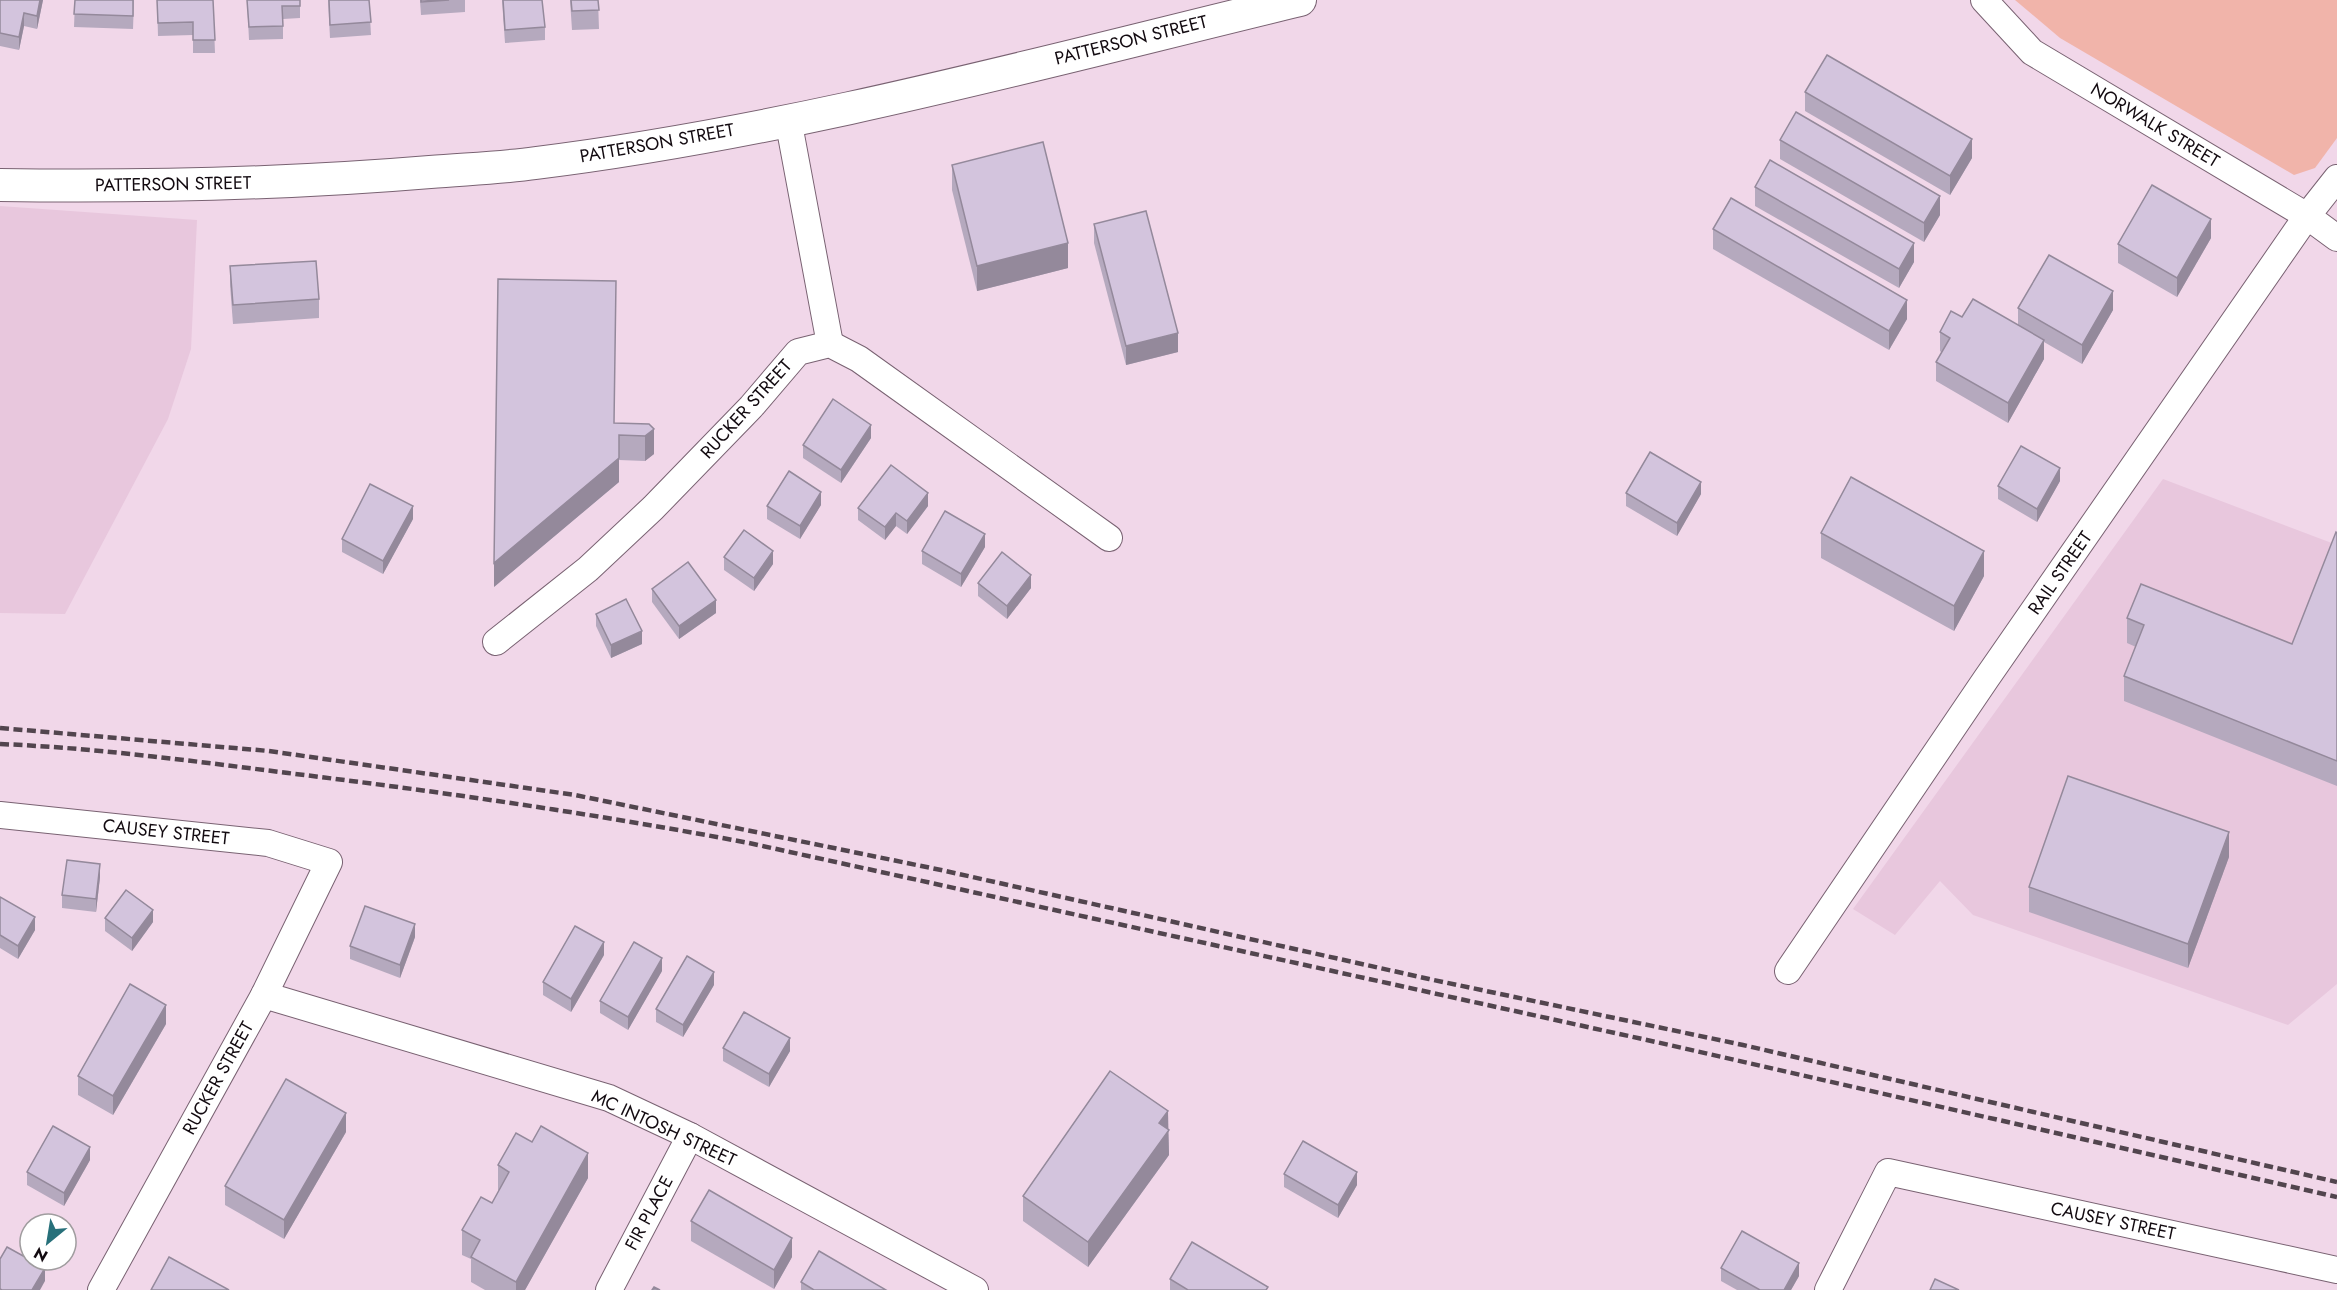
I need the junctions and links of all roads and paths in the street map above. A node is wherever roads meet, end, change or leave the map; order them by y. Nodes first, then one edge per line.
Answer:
1 (1300, 0) edge
2 (1984, 0) edge
3 (788, 119) junction
4 (2337, 178) edge
5 (0, 185) edge
6 (2307, 216) junction
7 (2337, 238) edge
8 (830, 344) junction
9 (1109, 538) dead end
10 (496, 642) dead end
11 (0, 814) edge
12 (330, 862) joint
13 (1788, 971) dead end
14 (264, 995) junction
15 (690, 1136) junction
16 (2337, 1270) edge
17 (101, 1290) edge
18 (609, 1290) edge
19 (975, 1290) edge
20 (1828, 1290) edge

1 - 3 main road, PATTERSON STREET
2 - 6 street, NORWALK STREET
3 - 5 main road, PATTERSON STREET
3 - 8 street
4 - 6 street, RAIL STREET
6 - 7 street, NORWALK STREET
6 - 13 street, RAIL STREET
8 - 9 street
8 - 10 street, RUCKER STREET
11 - 12 street, CAUSEY STREET
12 - 14 street, RUCKER STREET
14 - 15 street, MC INTOSH STREET
14 - 17 street, RUCKER STREET
15 - 18 street, FIR PLACE
15 - 19 street, MC INTOSH STREET
16 - 20 street, CAUSEY STREET

